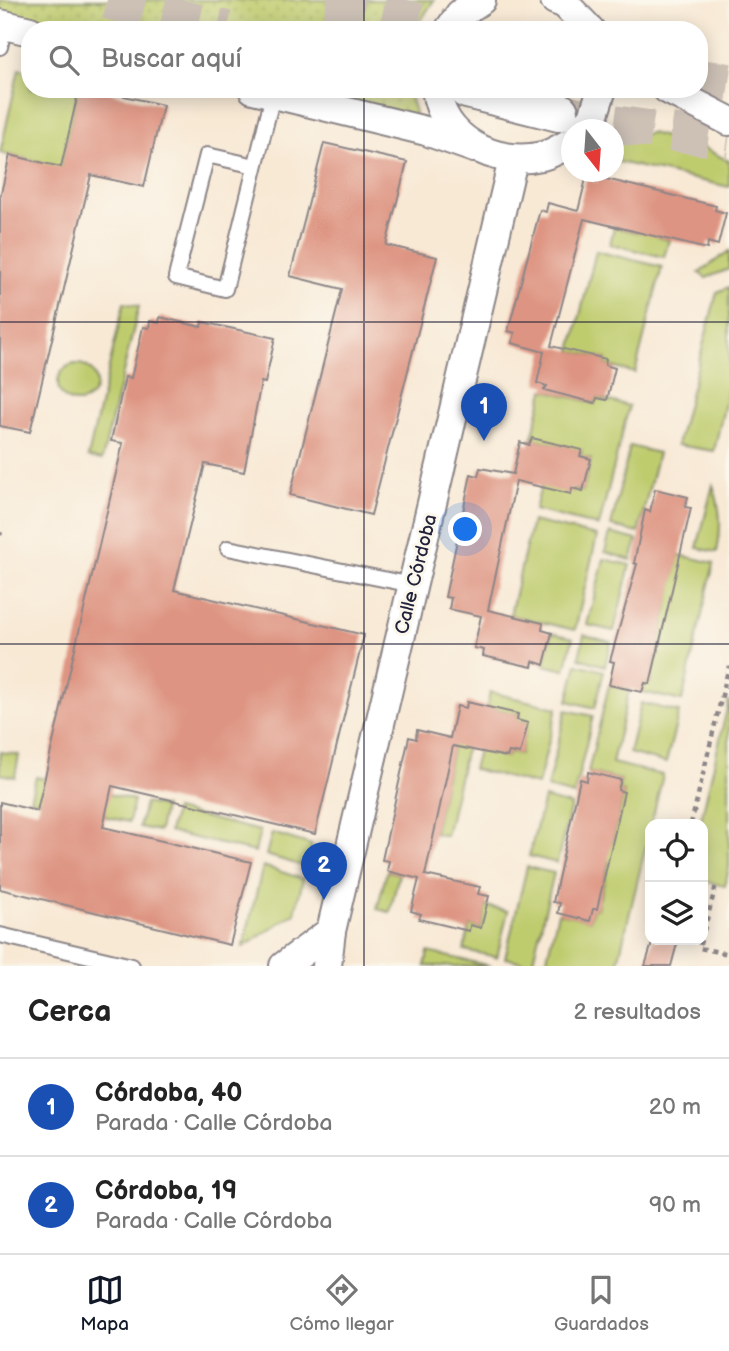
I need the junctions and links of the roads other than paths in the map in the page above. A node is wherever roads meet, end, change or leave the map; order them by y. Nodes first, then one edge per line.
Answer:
1 (561, 1) edge
2 (581, 21) edge
3 (262, 98) edge
4 (288, 98) edge
5 (437, 98) edge
6 (491, 98) edge
7 (599, 98) edge
8 (684, 98) edge
9 (589, 119) edge
10 (729, 121) edge
11 (561, 124) tunnel mouth
12 (561, 139) edge
13 (474, 148) junction
14 (513, 160) junction
15 (255, 166) junction
16 (228, 548) dead end
17 (412, 585) junction
18 (331, 931) junction
19 (0, 935) edge
20 (132, 966) edge
21 (284, 966) edge
22 (327, 966) edge

1 - 2 street
3 - 15 lane
4 - 13 street
5 - 13 street
6 - 11 highway
7 - 9 street
8 - 10 street
12 - 14 street
13 - 14 street
14 - 17 street, Calle Córdoba
15 - 15 lane
16 - 17 lane
17 - 18 street, Calle Córdoba
18 - 21 street
18 - 22 street, Calle Córdoba
19 - 20 lane

